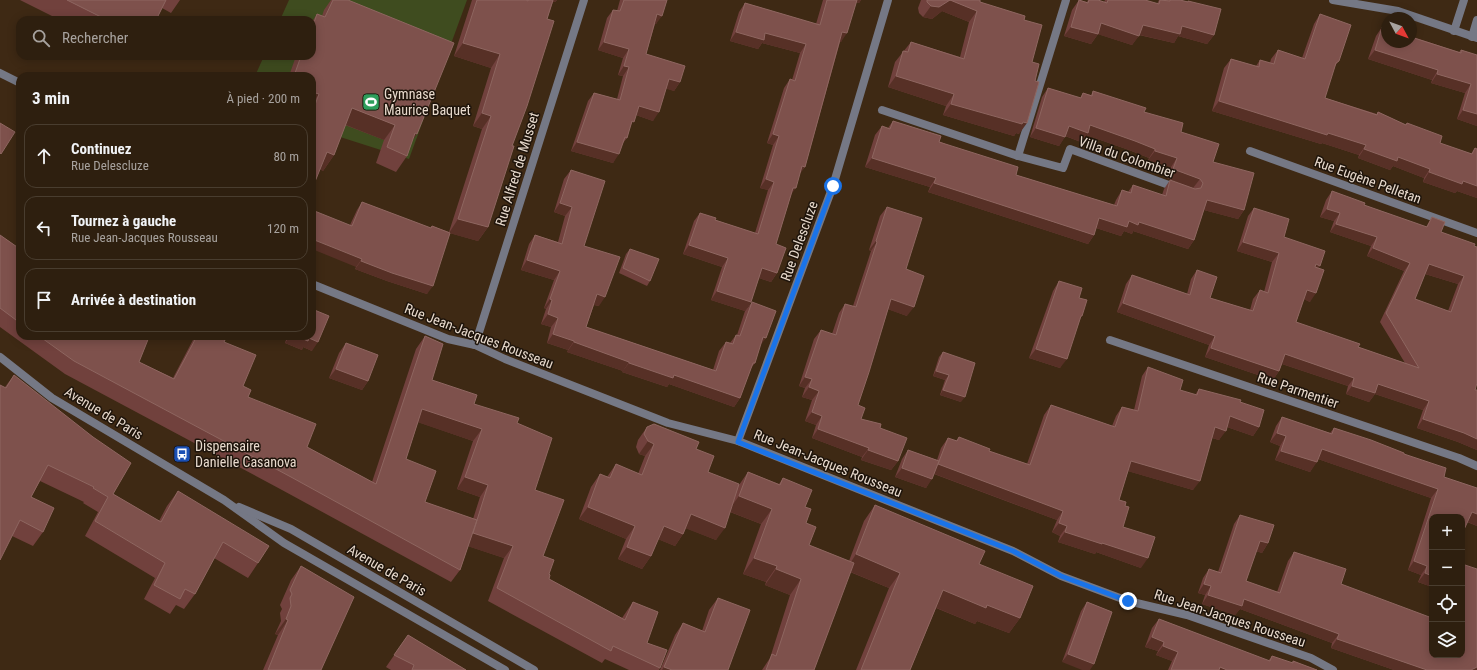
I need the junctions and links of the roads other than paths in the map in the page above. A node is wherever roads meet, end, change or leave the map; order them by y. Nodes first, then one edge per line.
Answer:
1 (584, 0) edge
2 (888, 0) edge
3 (1066, 0) edge
4 (1333, 0) edge
5 (1464, 0) edge
6 (1477, 20) edge
7 (1454, 30) junction
8 (1474, 38) edge
9 (0, 73) edge
10 (16, 81) edge
11 (882, 110) dead end
12 (1250, 151) dead end
13 (1018, 156) junction
14 (1184, 190) edge
15 (1477, 233) edge
16 (316, 286) edge
17 (1110, 340) dead end
18 (475, 345) junction
19 (0, 357) edge
20 (738, 442) junction
21 (1477, 466) edge
22 (224, 500) junction
23 (505, 670) edge
24 (534, 670) edge
25 (1333, 670) edge

1 - 18 street, Rue Alfred de Musset
2 - 20 street, Rue Delescluze
3 - 13 street
4 - 7 street
5 - 7 street
6 - 8 street
7 - 8 street
9 - 10 street
11 - 13 street, Villa du Colombier
12 - 15 street, Rue Eugène Pelletan
13 - 14 street, Villa du Colombier
16 - 18 street, Rue Jean-Jacques Rousseau
17 - 21 street, Rue Parmentier
18 - 20 street, Rue Jean-Jacques Rousseau
19 - 22 street, Avenue de Paris
20 - 25 street, Rue Jean-Jacques Rousseau
22 - 23 street, Avenue de Paris
22 - 24 street, Avenue de Paris

